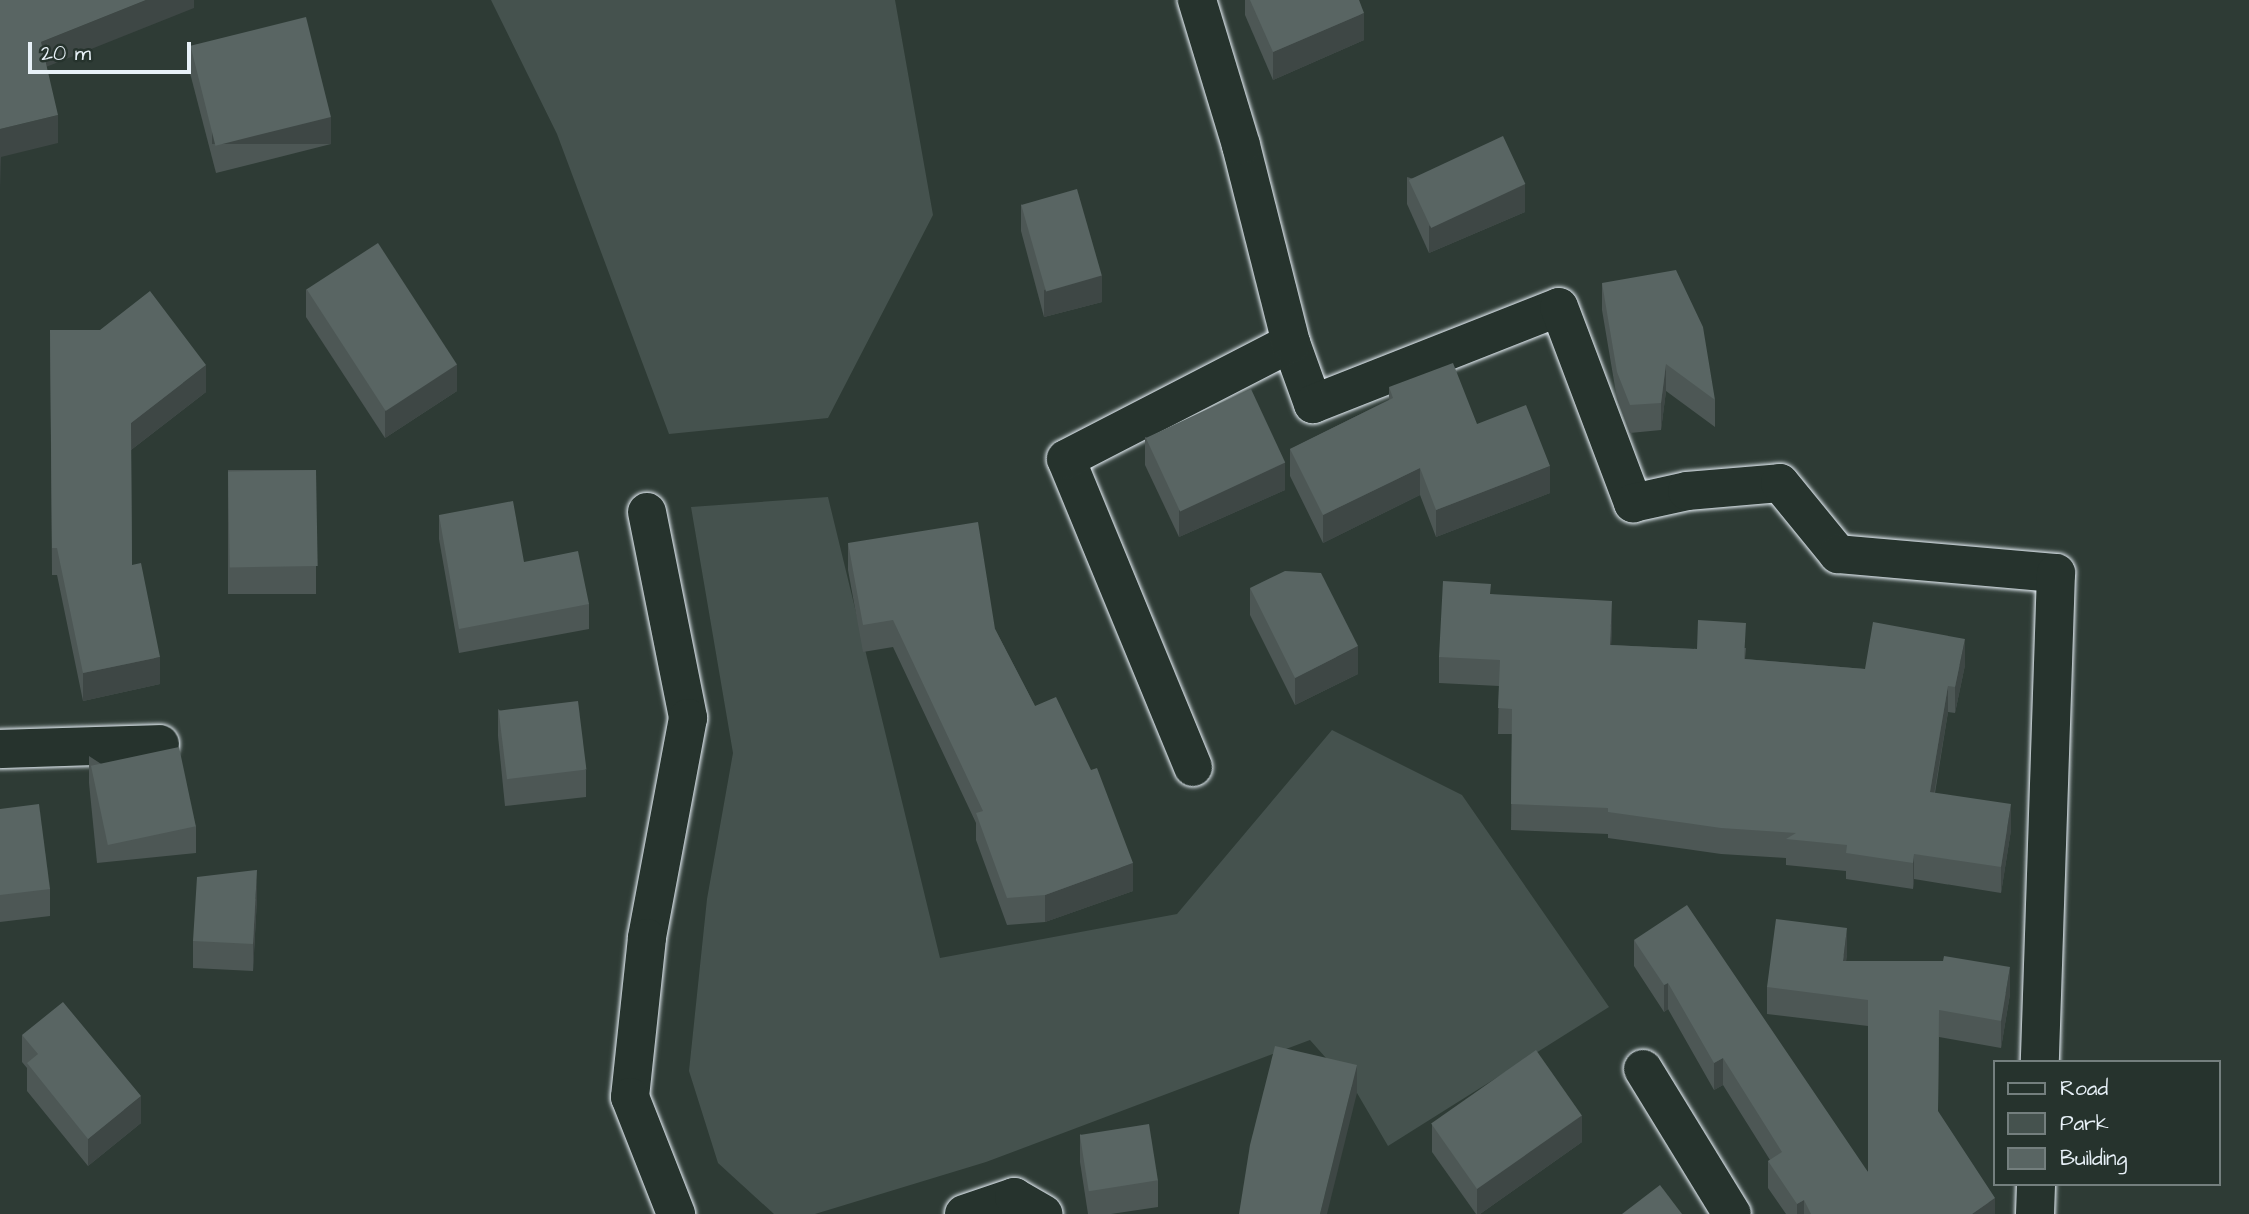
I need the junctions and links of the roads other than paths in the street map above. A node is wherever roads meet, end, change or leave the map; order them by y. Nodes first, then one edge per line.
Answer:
1 (1197, 0) edge
2 (1291, 344) junction
3 (648, 512) dead end
4 (160, 744) dead end
5 (0, 749) edge
6 (1193, 767) dead end
7 (2040, 1060) edge
8 (1643, 1069) dead end
9 (2036, 1186) edge
10 (676, 1214) edge
11 (964, 1214) edge
12 (1044, 1214) edge
13 (1732, 1214) edge
14 (2035, 1214) edge

1 - 2 street
2 - 6 street
2 - 7 street
3 - 10 street
4 - 5 street
8 - 13 street
9 - 14 street
11 - 12 street

